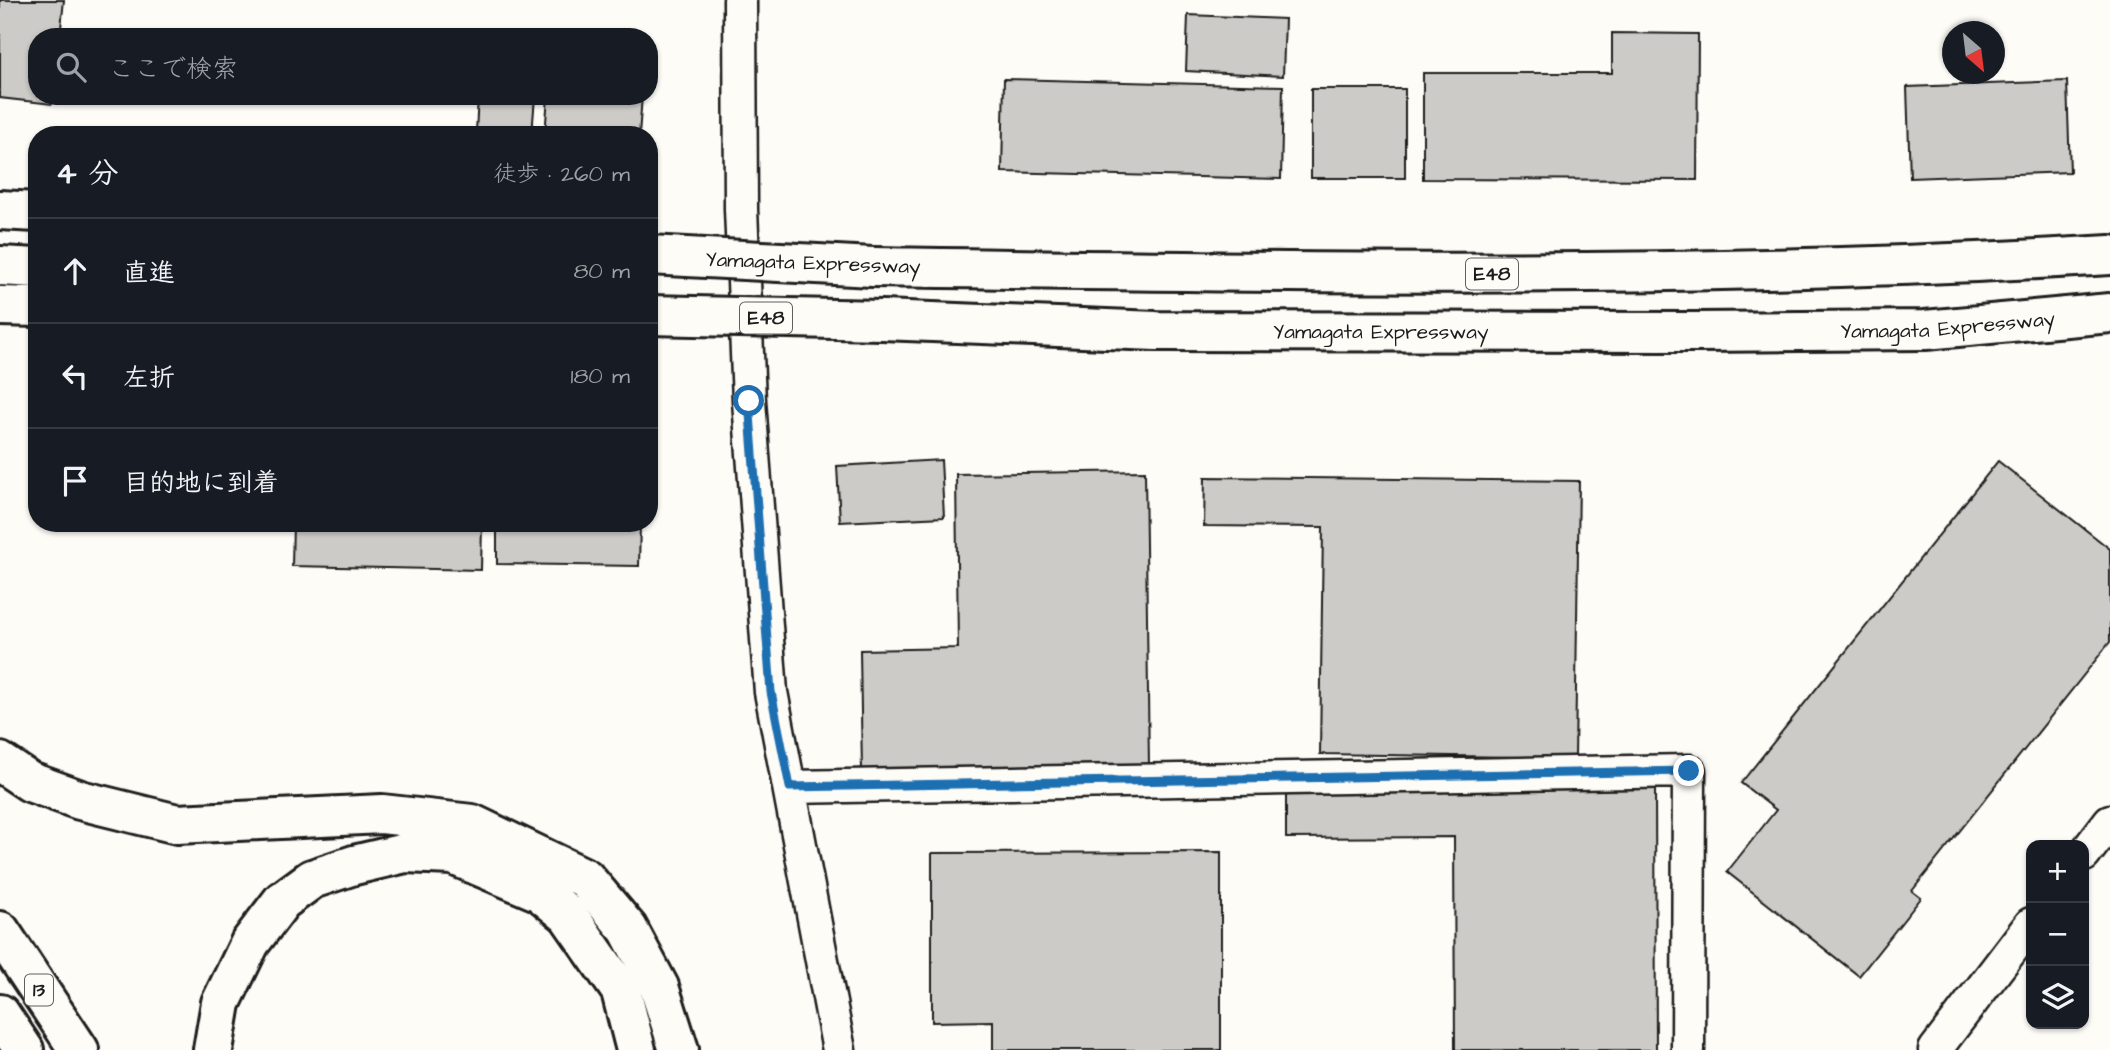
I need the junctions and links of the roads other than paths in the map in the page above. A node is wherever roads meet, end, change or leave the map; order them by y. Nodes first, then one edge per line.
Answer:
1 (740, 0) edge
2 (0, 209) edge
3 (28, 211) edge
4 (2110, 255) edge
5 (658, 256) edge
6 (0, 266) edge
7 (28, 268) edge
8 (0, 306) edge
9 (28, 307) edge
10 (2110, 313) edge
11 (658, 315) edge
12 (0, 762) edge
13 (790, 787) junction
14 (2110, 821) edge
15 (2089, 848) edge
16 (0, 930) edge
17 (2026, 931) edge
18 (0, 1014) edge
19 (24, 1050) edge
20 (79, 1050) edge
21 (213, 1050) edge
22 (636, 1050) edge
23 (679, 1050) edge
24 (839, 1050) edge
25 (1688, 1050) edge
26 (1935, 1050) edge

1 - 13 street
2 - 3 highway
4 - 5 highway, Yamagata Expressway / E48, bridge
6 - 7 highway
8 - 9 highway
10 - 11 highway, Yamagata Expressway / E48, bridge
12 - 23 highway
13 - 24 street
13 - 25 street
14 - 15 street
16 - 20 highway, 13
17 - 26 street
18 - 19 highway, 13
21 - 22 highway

